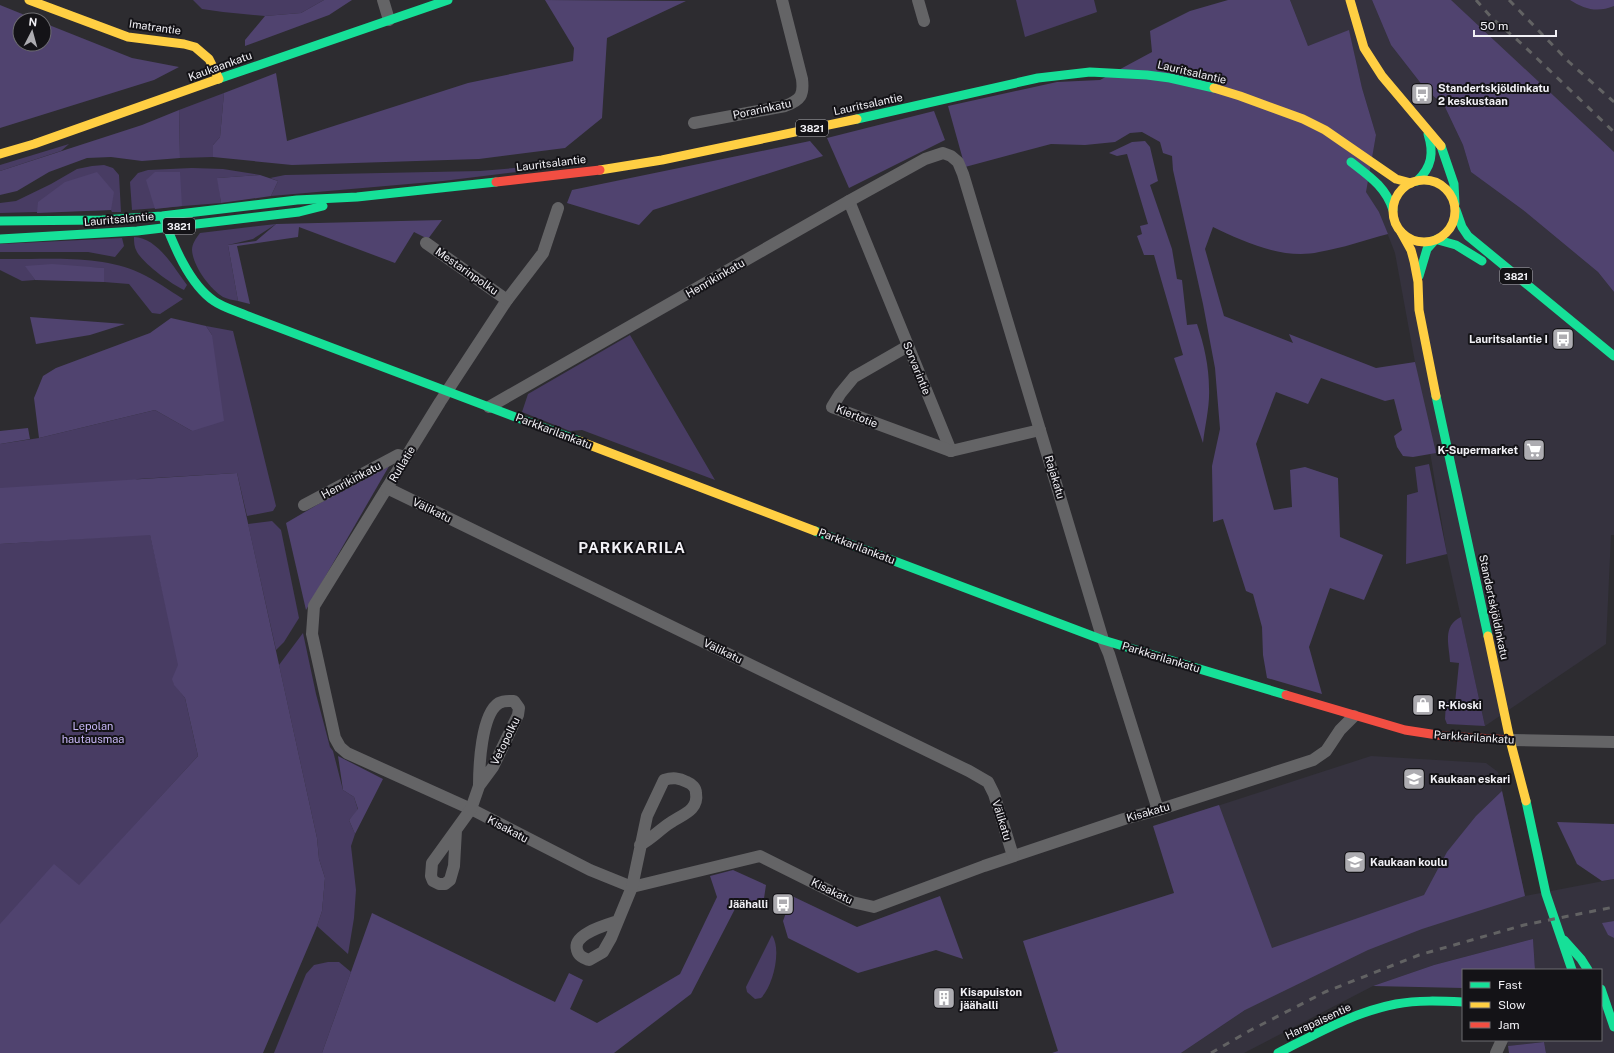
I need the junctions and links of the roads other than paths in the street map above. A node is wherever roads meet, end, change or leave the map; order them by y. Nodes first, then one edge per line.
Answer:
1 (30, 0) edge
2 (383, 0) edge
3 (448, 0) edge
4 (782, 0) edge
5 (918, 0) edge
6 (1350, 0) edge
7 (389, 20) junction
8 (924, 21) dead end
9 (219, 79) junction
10 (1263, 105) junction
11 (694, 122) dead end
12 (1425, 127) junction
13 (1310, 133) dead end
14 (943, 153) joint
15 (0, 154) edge
16 (1343, 157) dead end
17 (1414, 182) junction
18 (357, 197) junction
19 (849, 201) junction
20 (1455, 207) junction
21 (558, 208) dead end
22 (1393, 210) junction
23 (162, 216) junction
24 (0, 221) edge
25 (166, 227) junction
26 (1401, 232) junction
27 (0, 238) edge
28 (1436, 240) junction
29 (426, 243) dead end
30 (1418, 282) junction
31 (507, 300) junction
32 (1586, 334) junction
33 (908, 346) junction
34 (1614, 356) edge
35 (448, 391) junction
36 (490, 407) junction
37 (1040, 430) junction
38 (951, 452) junction
39 (402, 456) junction
40 (387, 488) junction
41 (304, 505) dead end
42 (1103, 640) junction
43 (1354, 716) junction
44 (335, 738) joint
45 (1510, 740) junction
46 (1614, 742) edge
47 (479, 786) junction
48 (470, 809) junction
49 (1158, 810) junction
50 (456, 830) dead end
51 (640, 845) junction
52 (1013, 856) junction
53 (632, 887) junction
54 (618, 921) dead end
55 (1561, 935) junction
56 (1572, 969) edge
57 (1587, 969) edge
58 (1603, 990) edge
59 (1462, 1002) edge
60 (1602, 1011) edge
61 (1610, 1018) junction
62 (1614, 1028) edge
63 (1502, 1041) edge
64 (1278, 1053) edge
65 (1496, 1053) edge

1 - 9 street, Imatrantie
2 - 7 street
3 - 7 street, Kaukaankatu
4 - 11 street, Porarinkatu
5 - 8 street
6 - 12 street
7 - 9 street, Kaukaankatu
9 - 15 street, Kaukaankatu
10 - 13 street, Lauritsalantie / 3821
10 - 17 street, Lauritsalantie / 3821
10 - 18 street, Lauritsalantie / 3821
12 - 17 street
12 - 20 street
14 - 19 street, Henrikinkatu
14 - 37 street, Rajakatu
16 - 22 street
17 - 20 street
17 - 22 street
18 - 23 street, Lauritsalantie / 3821
18 - 25 street, Lauritsalantie / 3821
19 - 33 street, Sorvarintie
19 - 36 street, Henrikinkatu
20 - 28 street
20 - 32 street, 3821
21 - 31 street, Rullatie
22 - 26 street
23 - 24 street, Lauritsalantie / 3821
23 - 25 street, Parkkarilankatu
25 - 27 street, Lauritsalantie / 3821
25 - 35 street, Parkkarilankatu
26 - 28 street
26 - 30 street, Standertskjöldinkatu
28 - 30 street, Standertskjöldinkatu
28 - 32 street, 3821
29 - 31 street, Mestarinpolku
30 - 45 street, Standertskjöldinkatu
31 - 35 street, Rullatie
32 - 34 street, 3821
33 - 38 street, Sorvarintie
33 - 38 street, Kiertotie
35 - 36 street, Parkkarilankatu
35 - 39 street, Rullatie
36 - 42 street, Parkkarilankatu
37 - 38 street
37 - 42 street, Rajakatu
39 - 40 street, Rullatie
39 - 41 street, Henrikinkatu
40 - 44 street, Rullatie
40 - 52 street, Välikatu
42 - 43 street, Parkkarilankatu
42 - 49 street, Rajakatu
43 - 45 street, Parkkarilankatu
43 - 49 street, Kisakatu
44 - 48 street, Kisakatu
45 - 46 street, Parkkarilankatu
45 - 55 street, Standertskjöldinkatu
47 - 47 street, Vetopolku
47 - 48 street, Vetopolku
48 - 50 street, Vetopolku
48 - 53 street, Kisakatu
49 - 52 street, Kisakatu
51 - 51 street
51 - 53 street
52 - 53 street, Kisakatu
53 - 54 street
55 - 56 street, Standertskjöldinkatu
55 - 57 street, Standertskjöldinkatu
58 - 61 street
59 - 64 street, Harapaisentie
60 - 61 street
61 - 62 street
63 - 65 street

